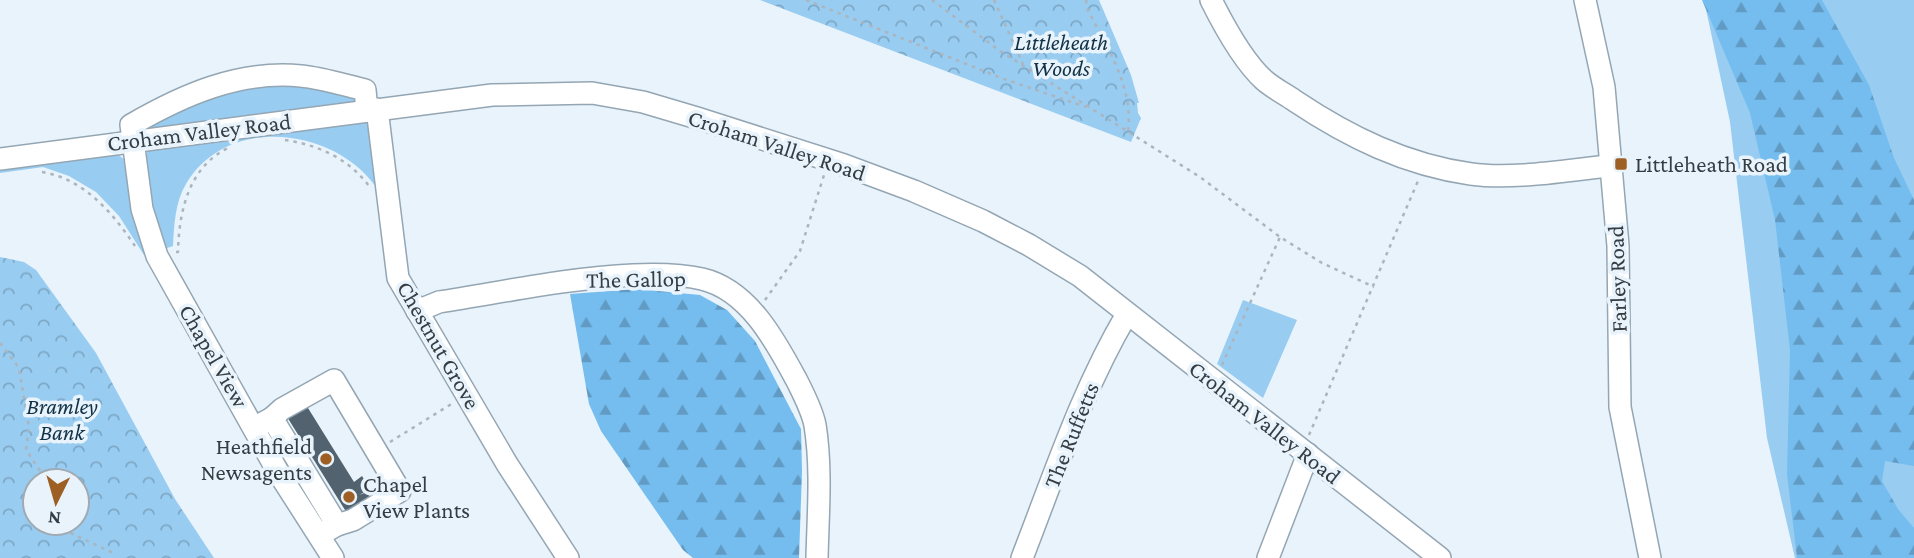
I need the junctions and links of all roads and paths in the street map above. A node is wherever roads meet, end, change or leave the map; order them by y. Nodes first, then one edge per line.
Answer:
1 (806, 0) edge
2 (932, 0) edge
3 (994, 0) edge
4 (1086, 0) edge
5 (1211, 0) edge
6 (1585, 0) edge
7 (1023, 65) junction
8 (372, 110) junction
9 (1093, 110) junction
10 (1128, 134) junction
11 (281, 139) dead end
12 (131, 140) junction
13 (237, 145) dead end
14 (0, 159) edge
15 (829, 160) junction
16 (1425, 165) junction
17 (1610, 166) junction
18 (33, 173) dead end
19 (387, 201) junction
20 (1280, 237) junction
21 (157, 256) junction
22 (1374, 287) junction
23 (417, 310) junction
24 (754, 314) junction
25 (1127, 314) junction
26 (0, 343) edge
27 (1214, 382) junction
28 (468, 394) junction
29 (263, 423) junction
30 (1308, 447) junction
31 (376, 450) junction
32 (38, 467) edge
33 (337, 525) junction
34 (318, 536) junction
35 (79, 537) edge
36 (112, 558) edge
37 (333, 558) edge
38 (568, 558) edge
39 (817, 558) edge
40 (1022, 558) edge
41 (1268, 558) edge
42 (1440, 558) edge
43 (1650, 558) edge

1 - 9 path
2 - 7 path
3 - 7 path
4 - 10 path
5 - 16 street
6 - 17 street, Farley Road
7 - 9 path
8 - 12 street, Croham Valley Road
8 - 12 street
8 - 15 street, Croham Valley Road
8 - 19 street, Chestnut Grove
9 - 10 path
10 - 20 path
11 - 19 path
12 - 14 street, Croham Valley Road
12 - 21 street, Chapel View
13 - 21 path
15 - 24 path
15 - 25 street, Croham Valley Road
16 - 17 street
16 - 22 path
17 - 43 street, Farley Road
18 - 21 path
19 - 23 street, Chestnut Grove
20 - 22 path
20 - 27 path
21 - 29 street, Chapel View
22 - 30 path
23 - 24 street, The Gallop
23 - 28 street, Chestnut Grove
24 - 39 street, The Gallop
25 - 27 street, Croham Valley Road
25 - 40 street, The Ruffetts
26 - 32 path
27 - 30 street, Croham Valley Road
28 - 31 path
28 - 38 street, Chestnut Grove
29 - 31 street
29 - 33 street
29 - 34 street, Chapel View
30 - 41 street
30 - 42 street, Croham Valley Road
31 - 33 street
33 - 34 street
34 - 37 street, Chapel View
35 - 36 path

